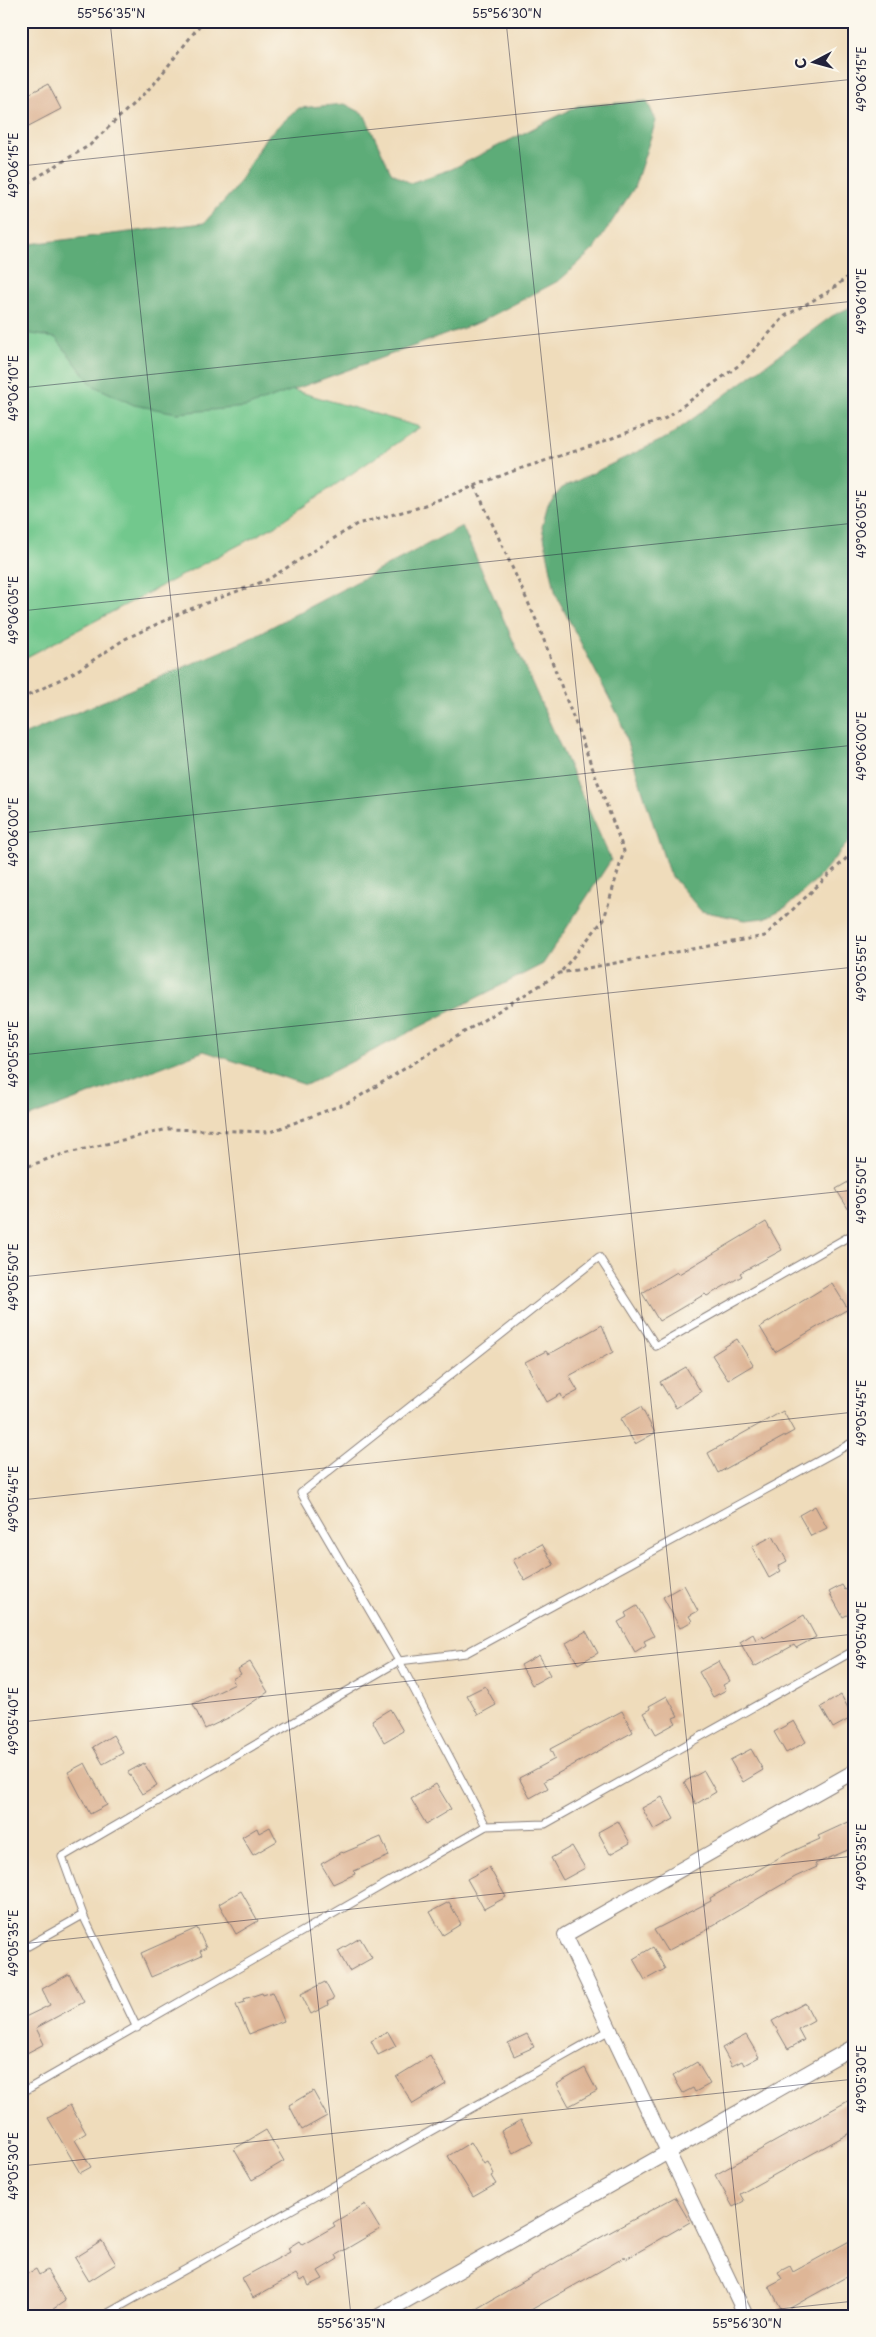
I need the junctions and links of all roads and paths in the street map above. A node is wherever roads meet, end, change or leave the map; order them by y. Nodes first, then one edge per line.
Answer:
1 (203, 21) edge
2 (21, 187) edge
3 (855, 271) edge
4 (475, 486) junction
5 (21, 699) edge
6 (855, 850) edge
7 (560, 973) junction
8 (21, 1169) edge
9 (855, 1233) edge
10 (855, 1441) edge
11 (855, 1650) edge
12 (400, 1660) junction
13 (855, 1771) edge
14 (486, 1826) junction
15 (83, 1915) junction
16 (21, 1950) edge
17 (137, 2028) junction
18 (610, 2030) junction
19 (855, 2046) edge
20 (21, 2093) edge
21 (668, 2151) junction
22 (103, 2316) edge
23 (379, 2316) edge
24 (746, 2316) edge

1 - 2 path
3 - 4 path
4 - 5 path
4 - 7 path
6 - 7 path
7 - 8 path
9 - 12 lane
10 - 12 lane
11 - 14 lane
12 - 14 lane
12 - 15 lane
13 - 18 street
14 - 17 lane
15 - 16 lane
15 - 17 lane
17 - 20 lane
18 - 21 street
18 - 22 lane
19 - 21 street
21 - 23 street
21 - 24 street

